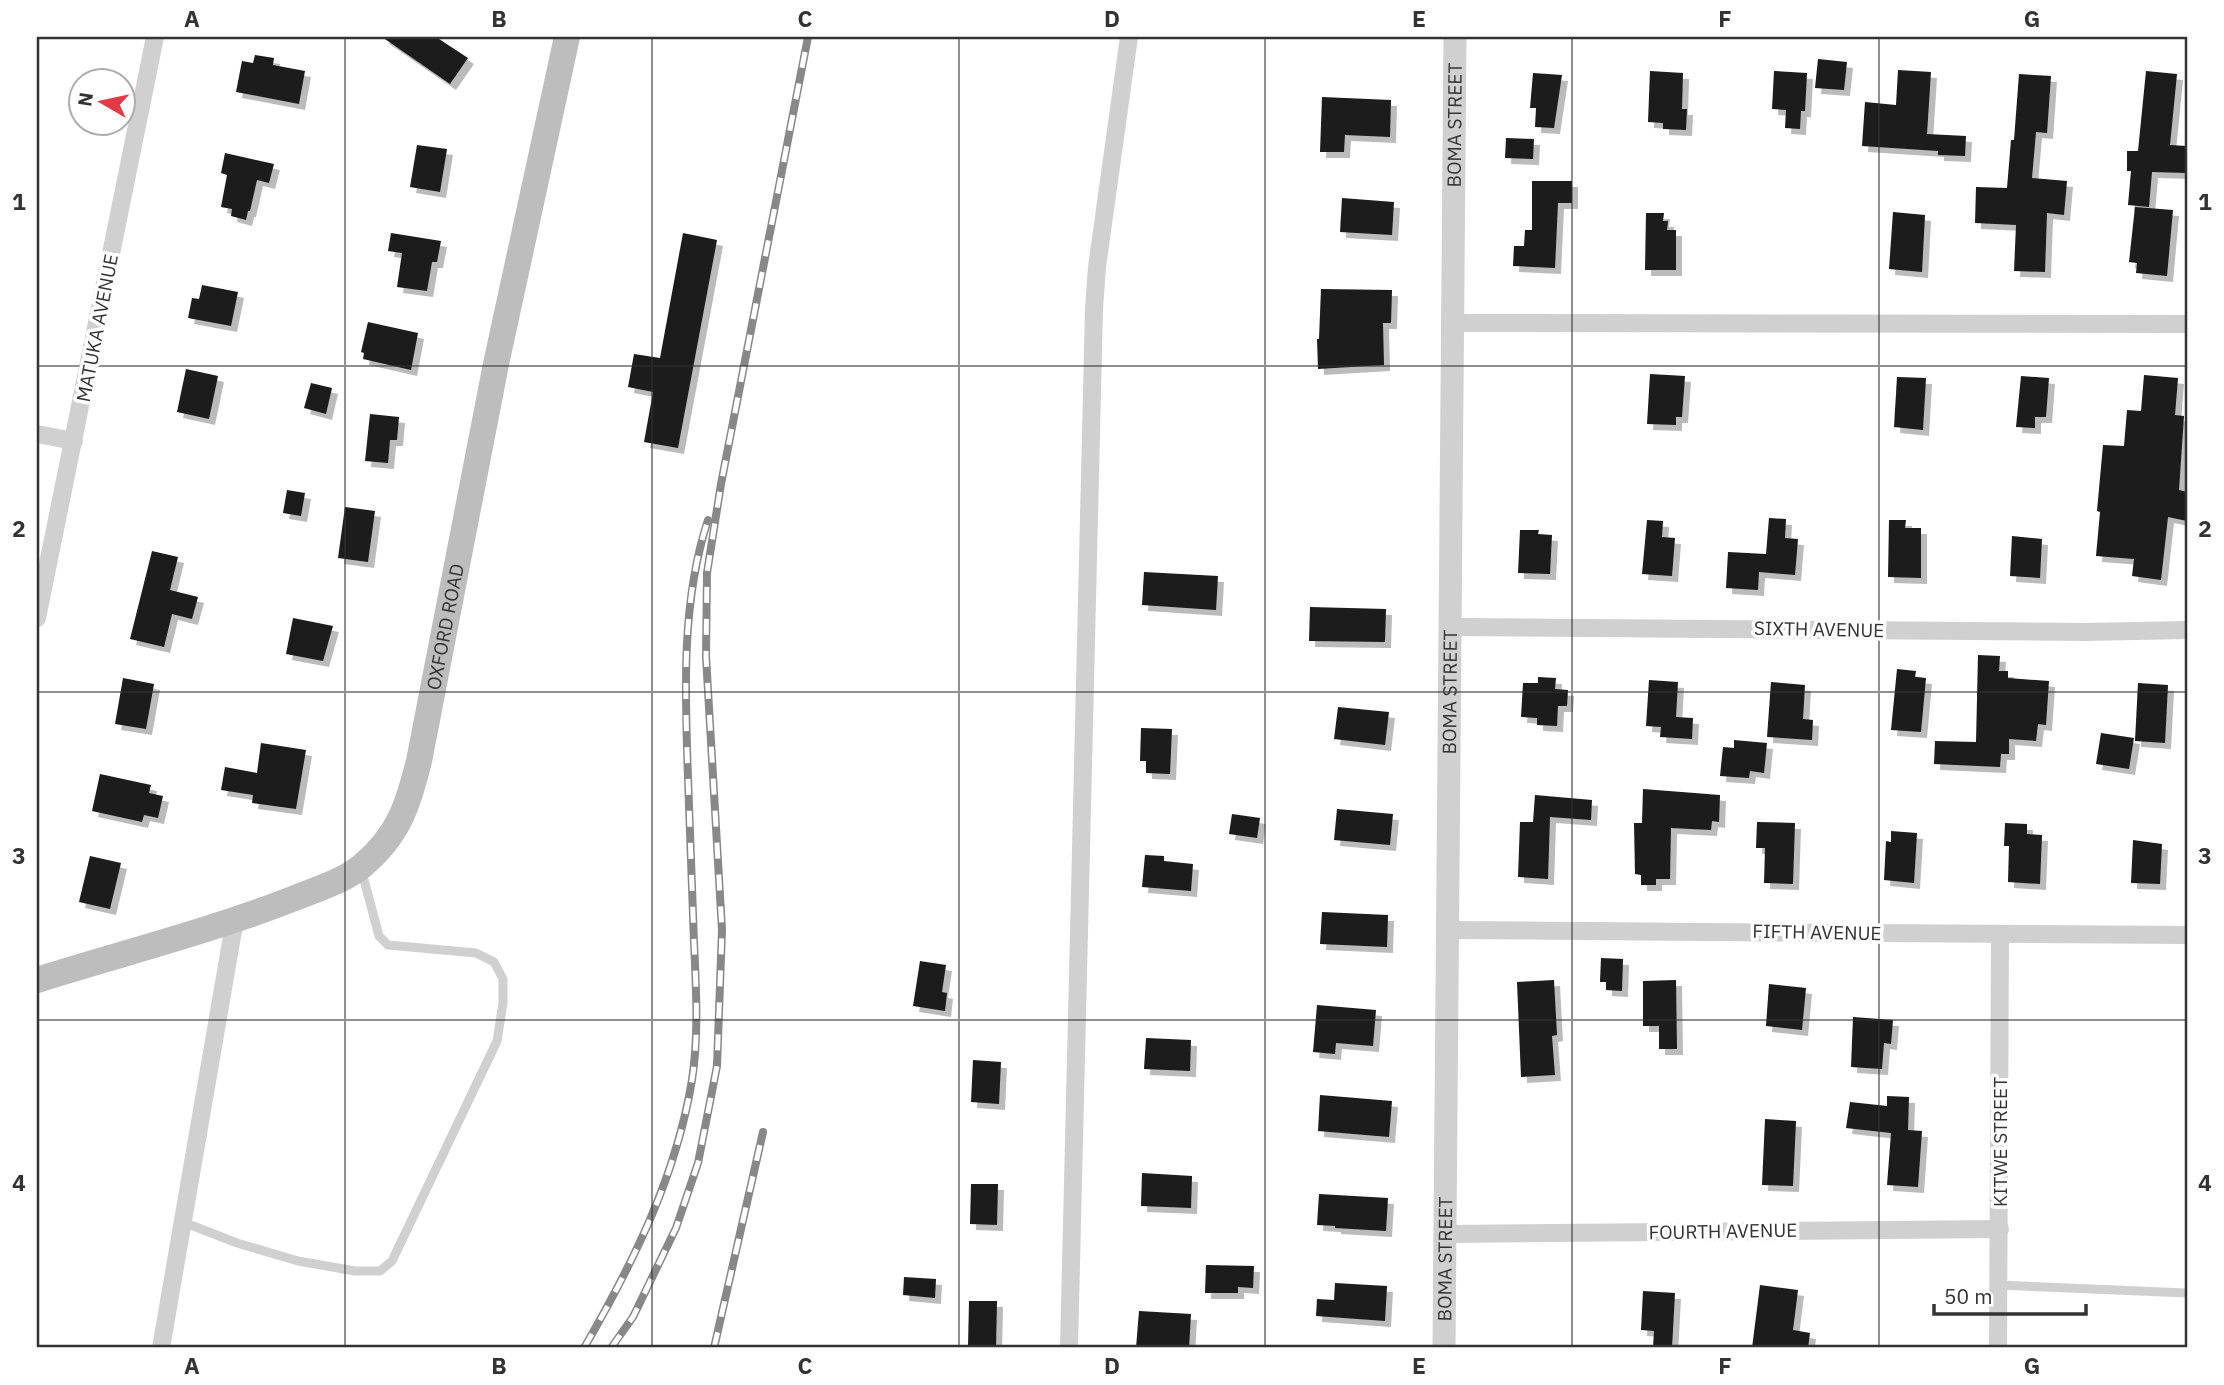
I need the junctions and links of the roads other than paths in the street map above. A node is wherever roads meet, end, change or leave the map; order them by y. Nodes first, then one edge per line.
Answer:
1 (155, 37) edge
2 (566, 37) edge
3 (1129, 37) edge
4 (1455, 37) edge
5 (1452, 323) junction
6 (2187, 324) edge
7 (37, 434) edge
8 (74, 441) junction
9 (37, 618) edge
10 (1450, 627) junction
11 (2187, 630) edge
12 (361, 868) junction
13 (235, 919) junction
14 (1446, 930) junction
15 (2187, 934) edge
16 (2000, 935) junction
17 (37, 980) edge
18 (183, 1222) junction
19 (2000, 1229) junction
20 (1446, 1234) junction
21 (1999, 1285) junction
22 (2187, 1293) edge
23 (161, 1348) edge
24 (1069, 1348) edge
25 (1444, 1348) edge
26 (1998, 1348) edge

1 - 8 street, MATUKA AVENUE
2 - 12 main road, OXFORD ROAD
3 - 24 street
4 - 5 street, BOMA STREET
5 - 6 street
5 - 10 street, BOMA STREET
7 - 8 street
8 - 9 street, MATUKA AVENUE
10 - 11 street, SIXTH AVENUE
10 - 14 street, BOMA STREET
12 - 13 main road, OXFORD ROAD
12 - 18 lane
13 - 17 main road, OXFORD ROAD
13 - 18 street
14 - 16 street, FIFTH AVENUE
14 - 20 street, BOMA STREET
15 - 16 street, FIFTH AVENUE
16 - 19 street, KITWE STREET
18 - 23 street
19 - 20 street, FOURTH AVENUE
19 - 21 street, KITWE STREET
20 - 25 street, BOMA STREET
21 - 22 lane
21 - 26 street, KITWE STREET

